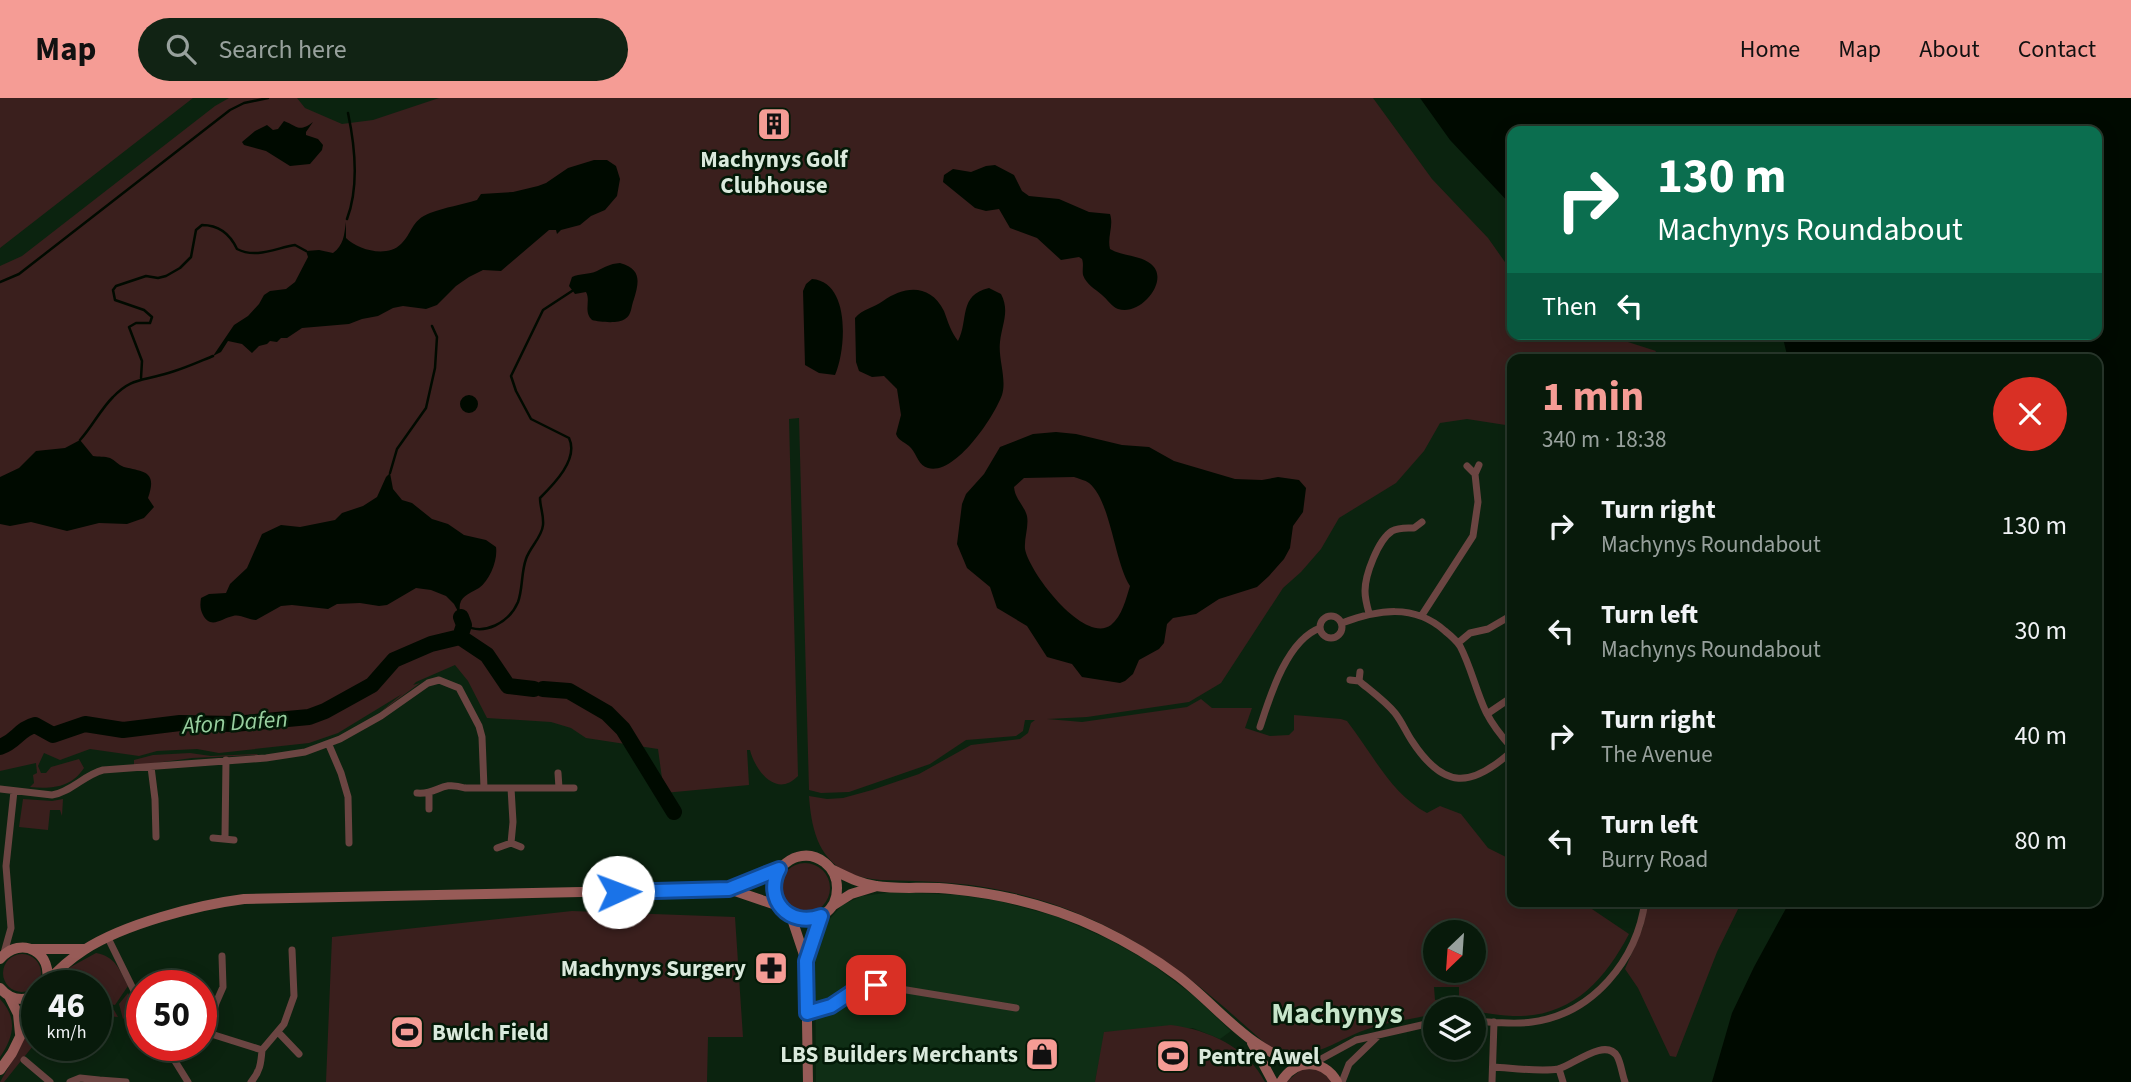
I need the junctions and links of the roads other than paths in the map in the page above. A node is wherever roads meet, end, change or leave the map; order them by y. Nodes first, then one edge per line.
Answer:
1 (1479, 465) dead end
2 (1467, 466) dead end
3 (1475, 474) junction
4 (1422, 522) dead end
5 (1414, 528) junction
6 (1420, 538) dead end
7 (1369, 613) junction
8 (1422, 615) junction
9 (1507, 618) edge
10 (1342, 622) junction
11 (1320, 628) junction
12 (1458, 643) junction
13 (1360, 672) dead end
14 (1350, 680) dead end
15 (1359, 681) junction
16 (1507, 700) edge
17 (1487, 714) junction
18 (1259, 727) dead end
19 (1507, 743) edge
20 (329, 745) junction
21 (1507, 754) edge
22 (226, 760) junction
23 (151, 767) junction
24 (558, 773) dead end
25 (484, 788) junction
26 (512, 788) junction
27 (559, 788) junction
28 (0, 789) edge
29 (574, 789) dead end
30 (14, 791) junction
31 (417, 793) dead end
32 (429, 794) junction
33 (429, 809) dead end
34 (156, 837) dead end
35 (213, 838) dead end
36 (225, 838) junction
37 (234, 840) dead end
38 (349, 843) dead end
39 (511, 843) junction
40 (521, 847) dead end
41 (497, 848) dead end
42 (779, 869) junction
43 (831, 869) junction
44 (877, 886) junction
45 (729, 889) junction
46 (779, 906) junction
47 (831, 906) junction
48 (1644, 907) edge
49 (791, 916) junction
50 (821, 916) junction
51 (11, 928) junction
52 (108, 938) junction
53 (27, 948) junction
54 (85, 949) junction
55 (292, 950) dead end
56 (222, 956) dead end
57 (2, 957) edge
58 (806, 961) junction
59 (47, 970) edge
60 (59, 970) edge
61 (126, 975) edge
62 (3, 991) edge
63 (21, 999) edge
64 (217, 1001) edge
65 (1016, 1008) dead end
66 (807, 1013) junction
67 (1486, 1022) edge
68 (1494, 1022) junction
69 (1423, 1025) edge
70 (278, 1032) junction
71 (20, 1034) joint
72 (1380, 1035) junction
73 (217, 1037) edge
74 (1251, 1041) junction
75 (262, 1050) junction
76 (299, 1054) dead end
77 (25, 1061) edge
78 (175, 1061) edge
79 (1308, 1064) junction
80 (1493, 1067) junction
81 (1559, 1069) junction
82 (0, 1070) edge
83 (99, 1081) edge
84 (50, 1082) edge
85 (70, 1082) edge
86 (126, 1082) edge
87 (188, 1082) edge
88 (251, 1082) edge
89 (808, 1082) edge
90 (1273, 1082) edge
91 (1281, 1082) edge
92 (1339, 1082) edge
93 (1492, 1082) edge
94 (1563, 1082) edge
95 (1625, 1082) edge

1 - 3 street
2 - 3 street
3 - 8 street
4 - 5 street
5 - 6 street
5 - 7 street
7 - 8 street
7 - 10 street
8 - 12 street
9 - 12 street
10 - 11 street
10 - 11 street
11 - 18 street
12 - 17 street
13 - 15 street
14 - 15 street
15 - 21 street
16 - 17 street
17 - 19 street
20 - 22 street
20 - 25 street
20 - 38 street
22 - 23 street
22 - 36 street
23 - 30 street
23 - 34 street
24 - 27 street
25 - 26 street
25 - 32 street
26 - 27 street
26 - 39 street
27 - 29 street
28 - 30 street
30 - 51 street
31 - 32 street
32 - 33 street
35 - 36 street
36 - 37 street
39 - 40 street
39 - 41 street
42 - 43 main road
42 - 45 main road
42 - 46 main road
43 - 44 main road
43 - 47 main road
44 - 47 main road
44 - 74 main road
45 - 46 main road
45 - 52 main road
46 - 49 main road
47 - 50 main road
48 - 68 street
49 - 50 main road
49 - 58 main road
50 - 58 main road
51 - 53 street
51 - 57 street
52 - 54 main road
52 - 61 street
53 - 54 main road
53 - 57 main road
53 - 59 main road
54 - 60 main road
55 - 70 street
56 - 64 street
58 - 66 main road
62 - 63 main road
62 - 71 main road
65 - 66 street
66 - 89 main road
67 - 68 street
68 - 80 street
69 - 72 street
70 - 75 street
70 - 76 street
71 - 82 main road
72 - 79 street
72 - 92 street
73 - 75 street
74 - 79 main road
74 - 90 main road
75 - 88 street
77 - 84 street
78 - 87 street
79 - 91 main road
79 - 92 main road
80 - 81 street
80 - 93 street
81 - 94 street
81 - 95 street
83 - 85 street
83 - 86 street

